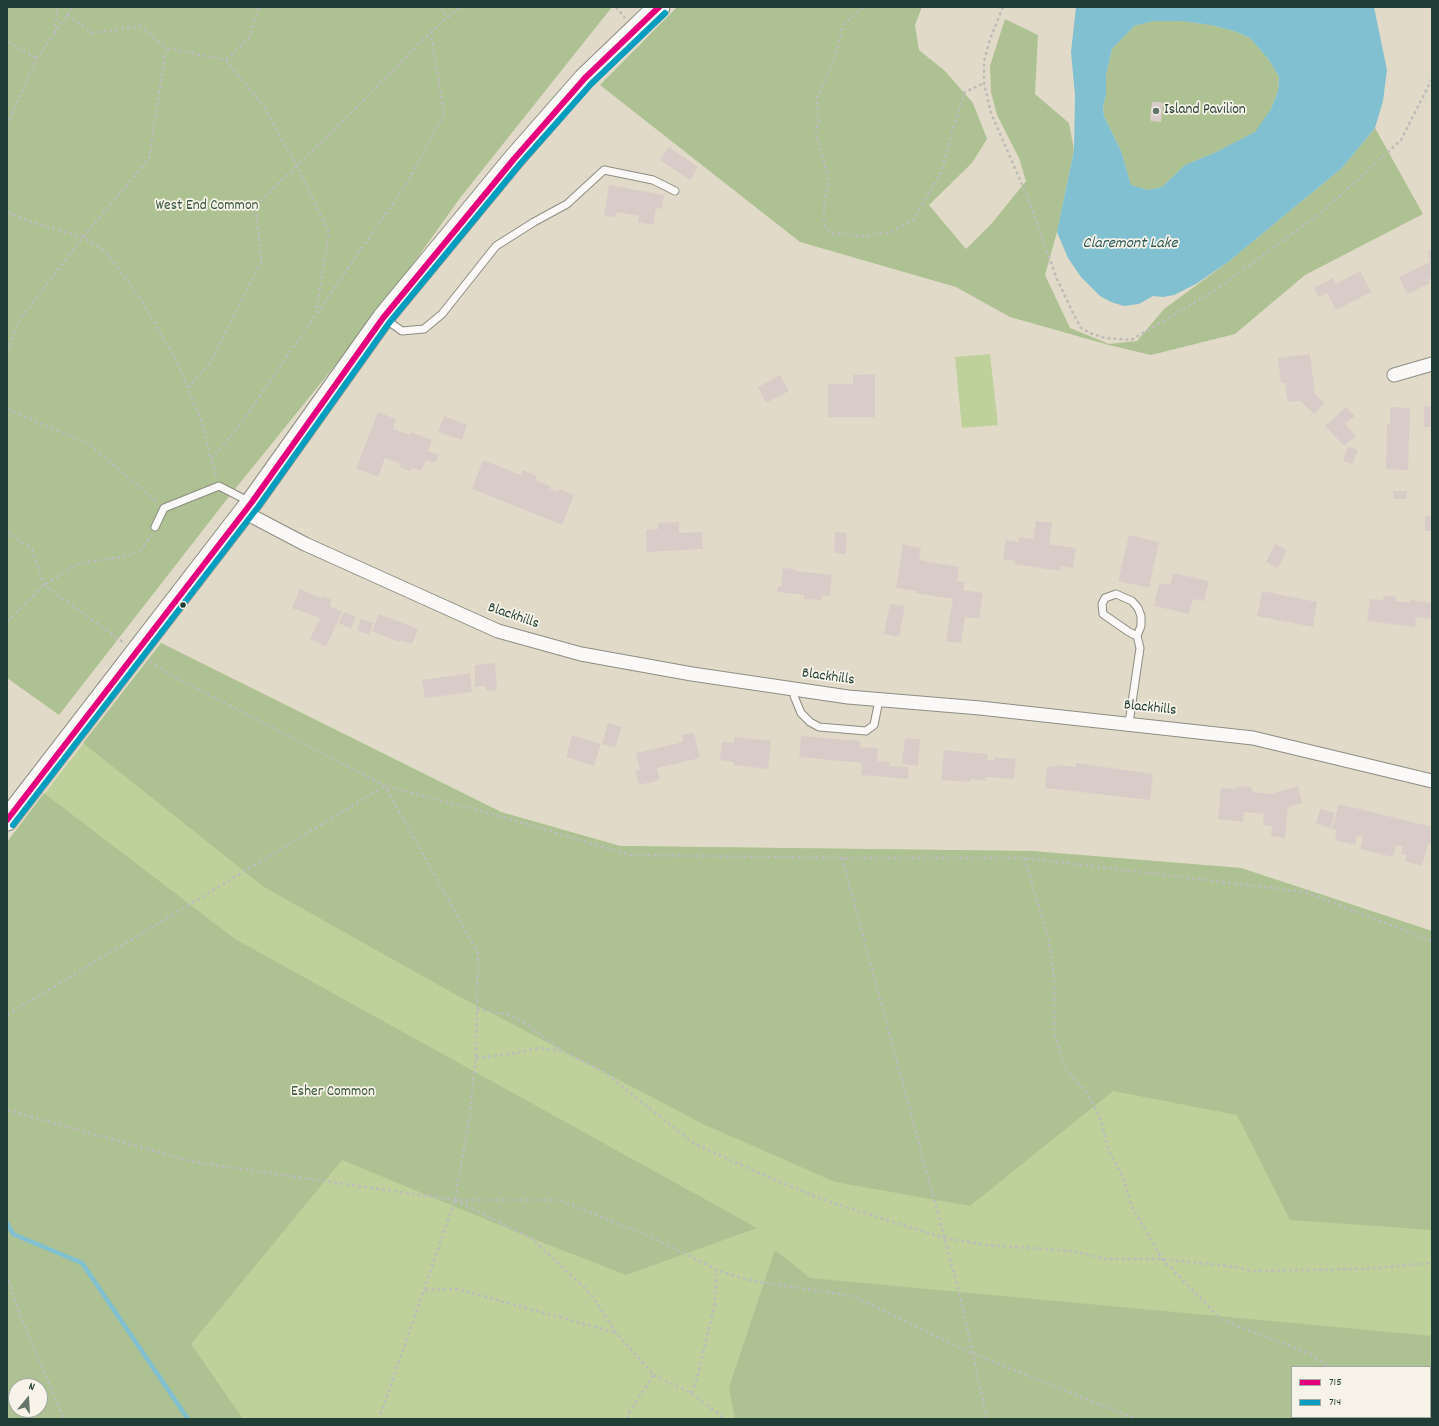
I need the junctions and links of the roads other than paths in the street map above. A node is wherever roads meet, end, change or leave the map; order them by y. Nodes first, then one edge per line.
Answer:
1 (658, 7) edge
2 (675, 191) dead end
3 (383, 318) junction
4 (1432, 364) edge
5 (1394, 375) dead end
6 (248, 507) junction
7 (155, 527) road end
8 (1137, 636) junction
9 (794, 690) junction
10 (879, 700) junction
11 (1129, 723) junction
12 (1432, 781) edge
13 (7, 820) edge

1 - 3 main road
2 - 3 lane
3 - 6 main road
4 - 5 street
6 - 7 lane
6 - 9 street, Blackhills
6 - 13 main road
8 - 8 lane
8 - 11 lane
9 - 10 street, Blackhills
9 - 10 lane
10 - 11 street, Blackhills
11 - 12 street, Blackhills

